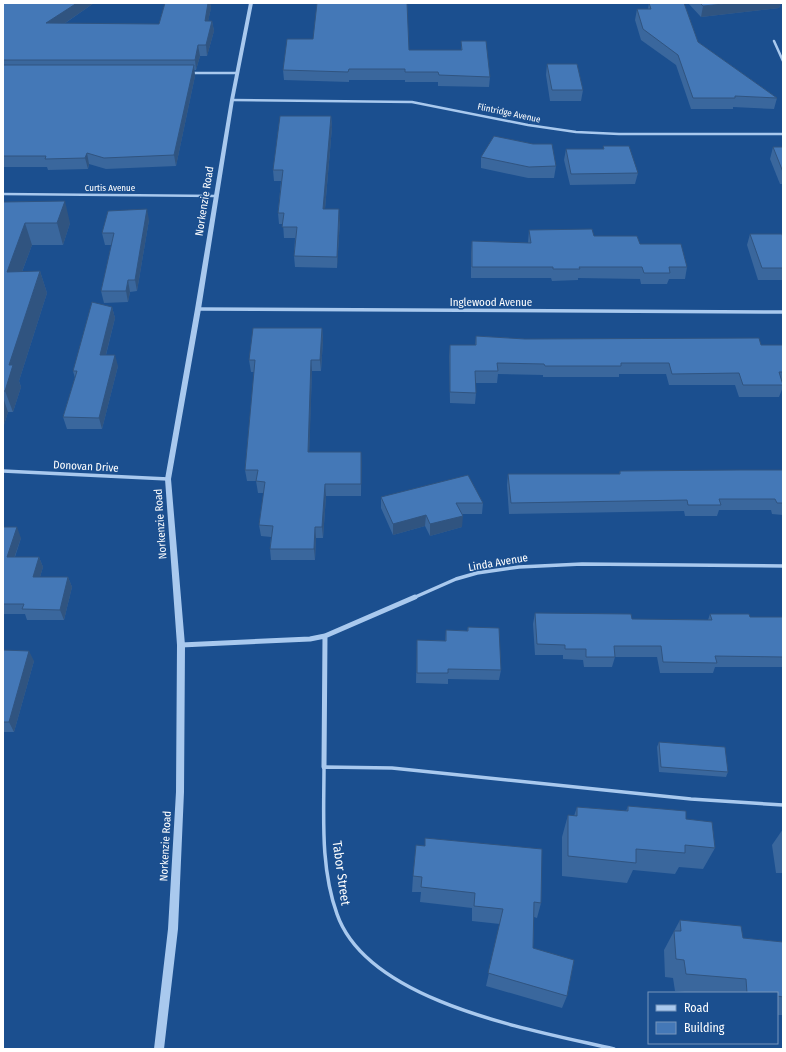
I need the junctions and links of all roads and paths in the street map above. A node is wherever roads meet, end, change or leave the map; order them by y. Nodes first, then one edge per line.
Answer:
1 (251, 3) edge
2 (774, 41) dead end
3 (783, 61) edge
4 (182, 73) edge
5 (237, 73) junction
6 (232, 100) junction
7 (783, 134) edge
8 (3, 194) edge
9 (217, 196) junction
10 (198, 309) junction
11 (783, 312) edge
12 (3, 471) edge
13 (168, 479) junction
14 (783, 566) edge
15 (325, 636) junction
16 (181, 645) junction
17 (324, 767) junction
18 (783, 805) edge
19 (159, 1049) edge
20 (614, 1049) edge

1 - 5 street, Norkenzie Road
2 - 3 street
4 - 5 street
5 - 6 street, Norkenzie Road
6 - 7 street, Flintridge Avenue
6 - 9 street, Norkenzie Road
8 - 9 street, Curtis Avenue
9 - 10 street, Norkenzie Road
10 - 11 street, Inglewood Avenue
10 - 13 street, Norkenzie Road
12 - 13 street, Donovan Drive
13 - 16 street, Norkenzie Road
14 - 15 street, Linda Avenue
15 - 16 street, Linda Avenue
15 - 17 street, Tabor Street
16 - 19 street, Norkenzie Road
17 - 18 lane
17 - 20 lane, Tabor Street

